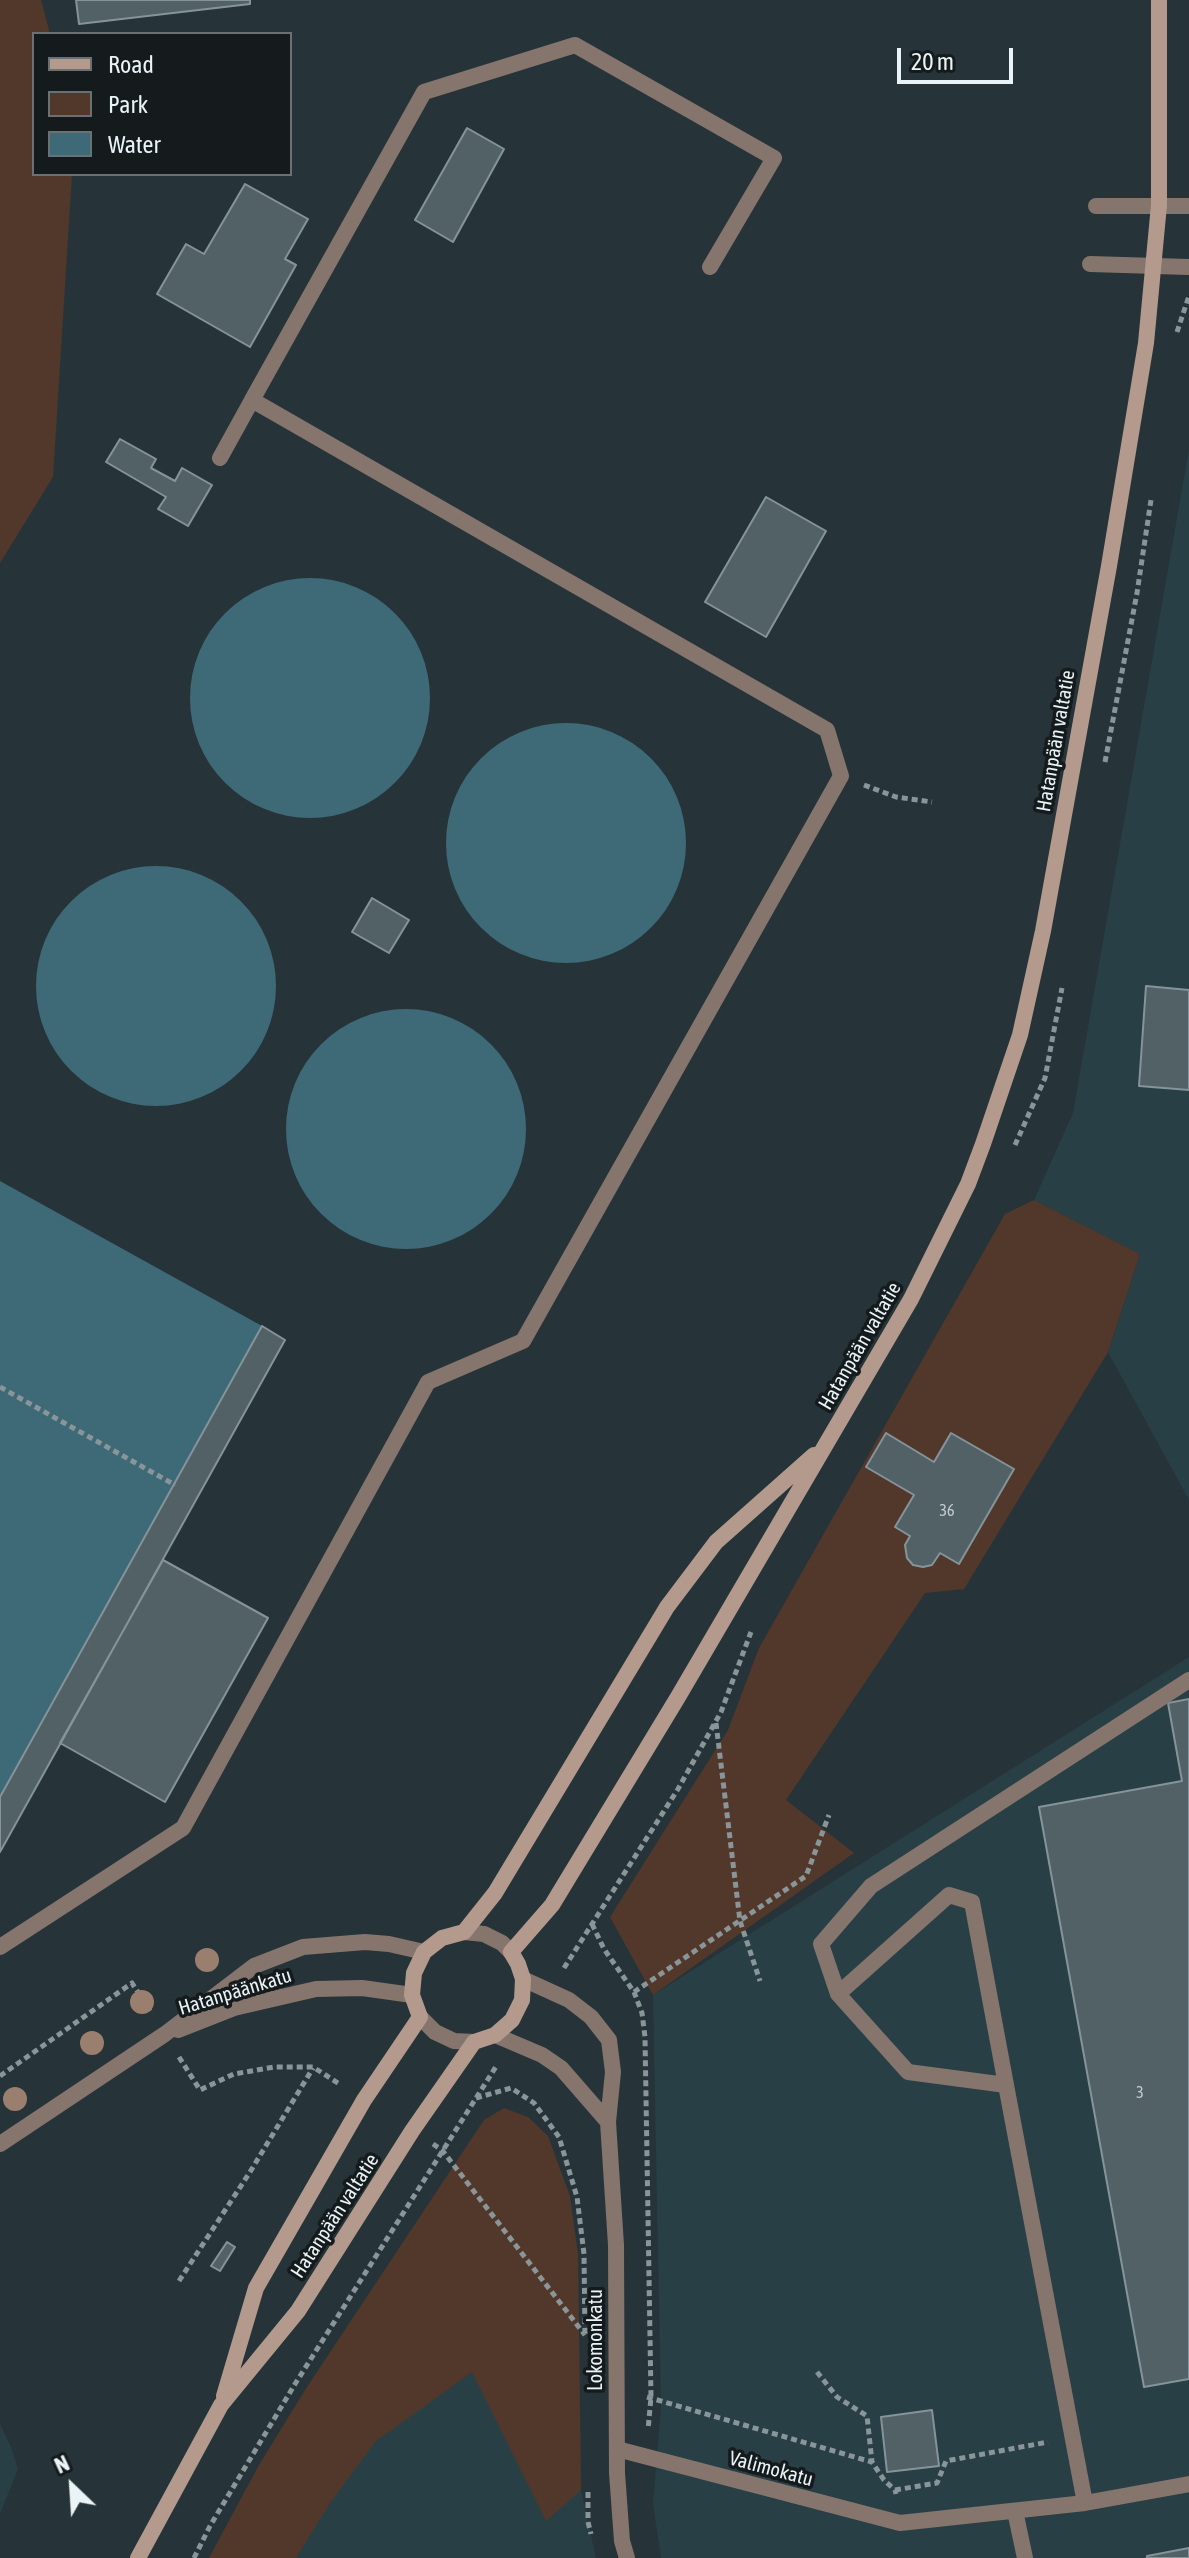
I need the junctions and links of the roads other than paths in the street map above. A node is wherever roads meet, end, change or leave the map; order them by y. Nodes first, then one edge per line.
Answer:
1 (1159, 0) edge
2 (1159, 205) junction
3 (1096, 206) dead end
4 (1189, 206) edge
5 (1090, 264) dead end
6 (1153, 266) junction
7 (710, 267) dead end
8 (1189, 267) edge
9 (252, 400) junction
10 (220, 458) dead end
11 (825, 1445) junction
12 (1189, 1680) edge
13 (464, 1932) junction
14 (0, 1947) edge
15 (424, 1952) junction
16 (511, 1952) junction
17 (523, 1979) junction
18 (838, 1994) junction
19 (412, 1995) junction
20 (420, 2017) junction
21 (165, 2034) junction
22 (495, 2035) junction
23 (474, 2042) junction
24 (1006, 2085) junction
25 (608, 2122) junction
26 (0, 2144) edge
27 (221, 2405) junction
28 (617, 2449) junction
29 (1189, 2484) edge
30 (1085, 2503) junction
31 (1015, 2511) junction
32 (138, 2558) edge
33 (627, 2558) edge
34 (1025, 2558) edge

1 - 2 main road, Hatanpään valtatie
2 - 3 street
2 - 4 street
2 - 6 main road, Hatanpään valtatie
5 - 6 street
6 - 8 street
6 - 11 main road, Hatanpään valtatie
7 - 9 street
9 - 10 street
9 - 14 street
11 - 13 main road, Hatanpään valtatie
11 - 16 main road, Hatanpään valtatie
12 - 18 street
13 - 15 main road, Hatanpään valtatie
13 - 16 street
15 - 19 main road
15 - 21 street, Hatanpäänkatu
16 - 17 main road
17 - 22 main road
17 - 25 street, Lokomonkatu
18 - 24 street
18 - 24 street
19 - 20 main road
19 - 21 street, Hatanpäänkatu
20 - 23 street
20 - 27 main road, Hatanpään valtatie
21 - 26 street, Hatanpäänkatu
22 - 23 main road
22 - 25 street
23 - 27 main road, Hatanpään valtatie
24 - 30 street
25 - 28 street, Lokomonkatu
27 - 32 main road, Hatanpään valtatie
28 - 31 street, Valimokatu
28 - 33 street, Lokomonkatu
29 - 30 street, Valimokatu
30 - 31 street, Valimokatu
31 - 34 street

